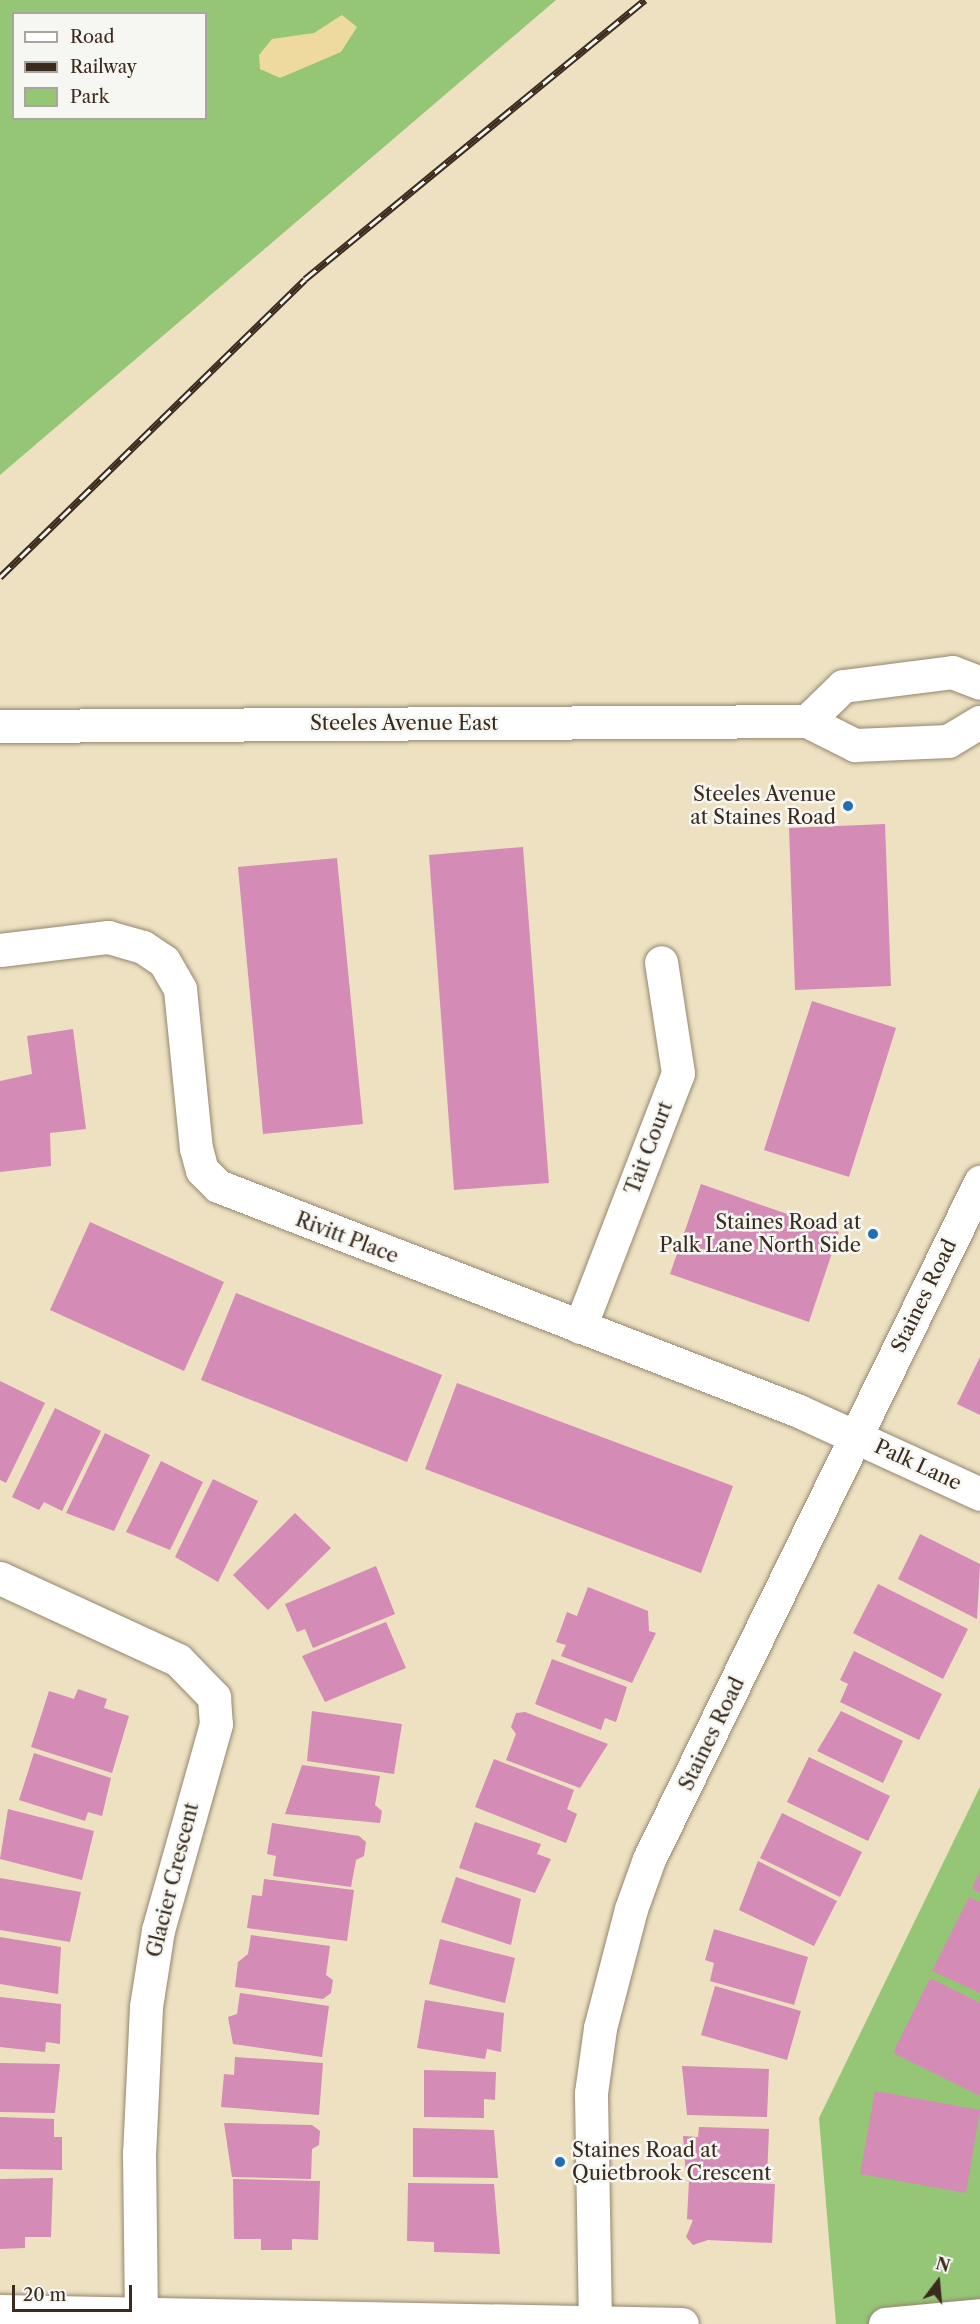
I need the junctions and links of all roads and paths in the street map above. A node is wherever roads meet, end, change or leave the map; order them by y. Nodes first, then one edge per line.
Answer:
1 (980, 683) edge
2 (807, 721) junction
3 (980, 722) edge
4 (0, 726) edge
5 (0, 950) edge
6 (661, 962) dead end
7 (980, 1182) edge
8 (580, 1327) junction
9 (857, 1436) junction
10 (980, 1494) edge
11 (0, 1578) edge
12 (0, 2311) edge
13 (141, 2314) junction
14 (980, 2315) edge
15 (595, 2323) edge
16 (674, 2324) edge
17 (885, 2324) edge

1 - 2 street
2 - 3 street, Steeles Avenue East
2 - 4 street, Steeles Avenue East
5 - 8 street, Rivitt Place
6 - 8 street, Tait Court
7 - 9 street, Staines Road
8 - 9 street, Rivitt Place
9 - 10 street, Palk Lane
9 - 15 street, Staines Road
11 - 13 street, Glacier Crescent
12 - 13 street
13 - 15 street
14 - 17 street
15 - 16 street

